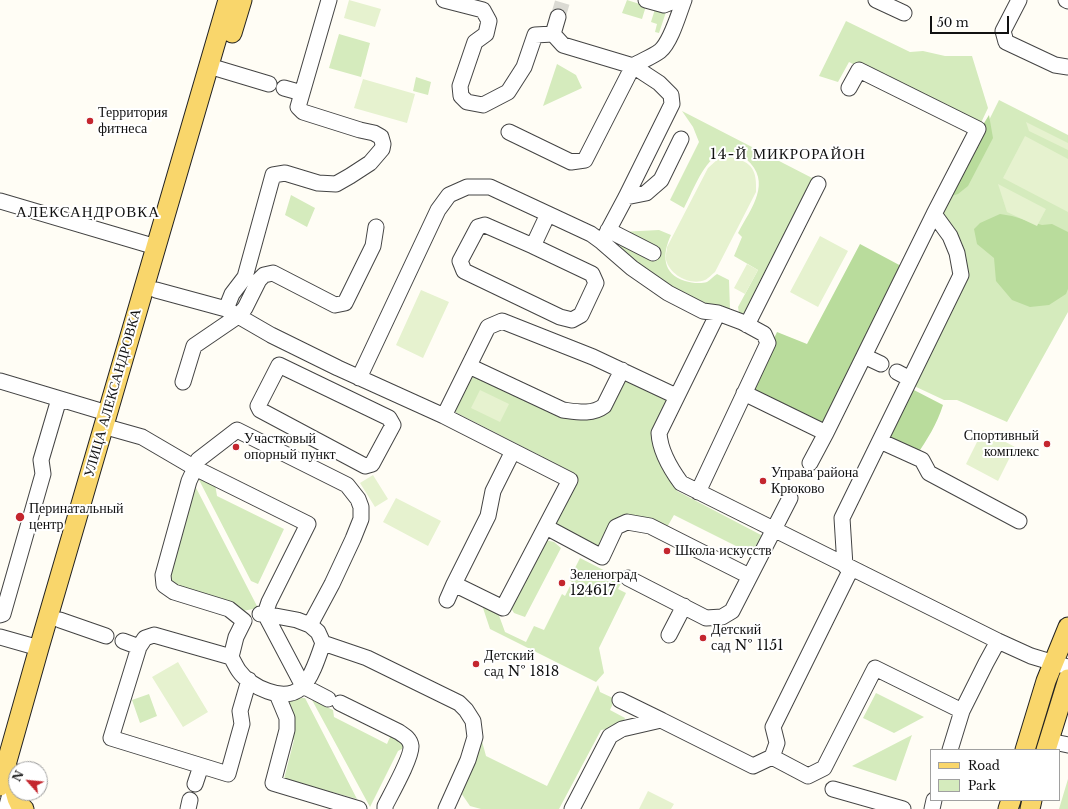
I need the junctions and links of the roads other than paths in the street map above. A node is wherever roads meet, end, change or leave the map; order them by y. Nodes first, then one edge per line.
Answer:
1 (228, 0) edge
2 (242, 0) edge
3 (329, 0) edge
4 (444, 0) edge
5 (676, 0) edge
6 (684, 0) edge
7 (876, 0) edge
8 (1019, 0) edge
9 (649, 3) edge
10 (904, 13) dead end
11 (558, 17) tunnel mouth
12 (552, 34) junction
13 (633, 66) junction
14 (1068, 67) edge
15 (215, 68) junction
16 (269, 84) dead end
17 (284, 88) dead end
18 (849, 88) dead end
19 (302, 93) junction
20 (510, 132) dead end
21 (681, 139) dead end
22 (818, 184) dead end
23 (626, 197) junction
24 (0, 201) edge
25 (548, 214) junction
26 (934, 214) junction
27 (376, 227) dead end
28 (605, 236) junction
29 (533, 246) junction
30 (156, 247) junction
31 (653, 253) dead end
32 (156, 290) junction
33 (232, 312) junction
34 (718, 313) junction
35 (747, 325) junction
36 (864, 356) junction
37 (881, 364) dead end
38 (469, 366) junction
39 (338, 368) junction
40 (622, 370) junction
41 (359, 378) junction
42 (0, 381) edge
43 (183, 382) dead end
44 (329, 389) junction
45 (744, 393) junction
46 (676, 396) junction
47 (58, 399) junction
48 (444, 416) junction
49 (109, 423) junction
50 (826, 433) junction
51 (880, 442) junction
52 (513, 451) junction
53 (810, 463) dead end
54 (195, 468) junction
55 (698, 492) junction
56 (790, 498) dead end
57 (1019, 521) dead end
58 (546, 527) junction
59 (772, 529) junction
60 (848, 567) junction
61 (749, 576) junction
62 (628, 578) dead end
63 (454, 584) junction
64 (447, 600) dead end
65 (684, 606) junction
66 (265, 614) junction
67 (0, 615) edge
68 (60, 620) junction
69 (244, 620) junction
70 (310, 625) junction
71 (1068, 627) edge
72 (669, 635) dead end
73 (106, 636) dead end
74 (0, 637) edge
75 (123, 641) dead end
76 (998, 641) junction
77 (323, 643) junction
78 (139, 647) junction
79 (39, 648) junction
80 (232, 657) junction
81 (1060, 665) edge
82 (1068, 679) edge
83 (249, 680) junction
84 (303, 686) junction
85 (277, 694) junction
86 (620, 700) dead end
87 (962, 711) junction
88 (661, 720) junction
89 (1048, 745) edge
90 (1068, 745) edge
91 (950, 749) edge
92 (1025, 749) edge
93 (772, 757) junction
94 (12, 761) edge
95 (14, 761) edge
96 (201, 766) junction
97 (8, 778) edge
98 (195, 784) dead end
99 (833, 789) dead end
100 (6, 809) edge
101 (359, 809) edge
102 (385, 809) edge
103 (446, 809) edge
104 (572, 809) edge
105 (903, 809) edge

1 - 15 main road, УЛИЦА АЛЕКСАНДРОВКА
2 - 15 main road, УЛИЦА АЛЕКСАНДРОВКА
3 - 19 street
4 - 12 street
5 - 9 street
6 - 13 street
7 - 10 street
8 - 14 street
11 - 12 street
12 - 13 street
13 - 20 street
13 - 23 street
15 - 16 street
15 - 30 main road, УЛИЦА АЛЕКСАНДРОВКА
15 - 32 main road, УЛИЦА АЛЕКСАНДРОВКА
17 - 19 street
18 - 26 street
19 - 33 street
21 - 23 street
22 - 35 street
23 - 28 street
24 - 30 street
25 - 28 street
25 - 29 street
25 - 41 street
26 - 36 street
26 - 51 street
27 - 33 street
28 - 31 street
28 - 34 street
29 - 29 street
30 - 49 main road, УЛИЦА АЛЕКСАНДРОВКА
32 - 33 street
32 - 49 main road, УЛИЦА АЛЕКСАНДРОВКА
33 - 39 street
33 - 43 street
34 - 35 street
34 - 46 street
35 - 45 street
36 - 37 street
36 - 50 street
38 - 40 street
38 - 40 street
38 - 48 street
39 - 41 street
39 - 44 street
40 - 46 street
41 - 48 street
42 - 47 street
44 - 44 street
45 - 50 street
45 - 55 street
46 - 55 street
47 - 49 street
47 - 67 street
48 - 52 street
49 - 54 street
49 - 68 main road, УЛИЦА АЛЕКСАНДРОВКА
49 - 79 main road, УЛИЦА АЛЕКСАНДРОВКА
50 - 53 street
51 - 57 street
51 - 60 street
52 - 58 street
52 - 63 street
54 - 66 street
54 - 69 street
54 - 70 street
55 - 59 street
56 - 59 street
58 - 61 street
58 - 63 street
59 - 60 street
59 - 61 street
60 - 76 street
60 - 93 street
61 - 65 street
62 - 65 street
63 - 64 street
65 - 72 street
66 - 69 street
66 - 70 street
66 - 84 street
68 - 73 street
68 - 95 main road, УЛИЦА АЛЕКСАНДРОВКА
69 - 80 street
70 - 77 street
71 - 81 main road
74 - 79 street
75 - 78 street
76 - 81 street
76 - 87 street
77 - 84 street
77 - 103 street
78 - 80 street
78 - 96 street
79 - 94 main road, УЛИЦА АЛЕКСАНДРОВКА
80 - 83 street
81 - 92 main road
82 - 89 main road
83 - 85 street
83 - 96 street
84 - 85 street
84 - 102 street
85 - 101 street
86 - 88 street
87 - 91 street
87 - 93 street
88 - 93 street
88 - 104 street
89 - 90 street
96 - 98 street
97 - 100 street, УЛИЦА АЛЕКСАНДРОВКА
99 - 105 street

